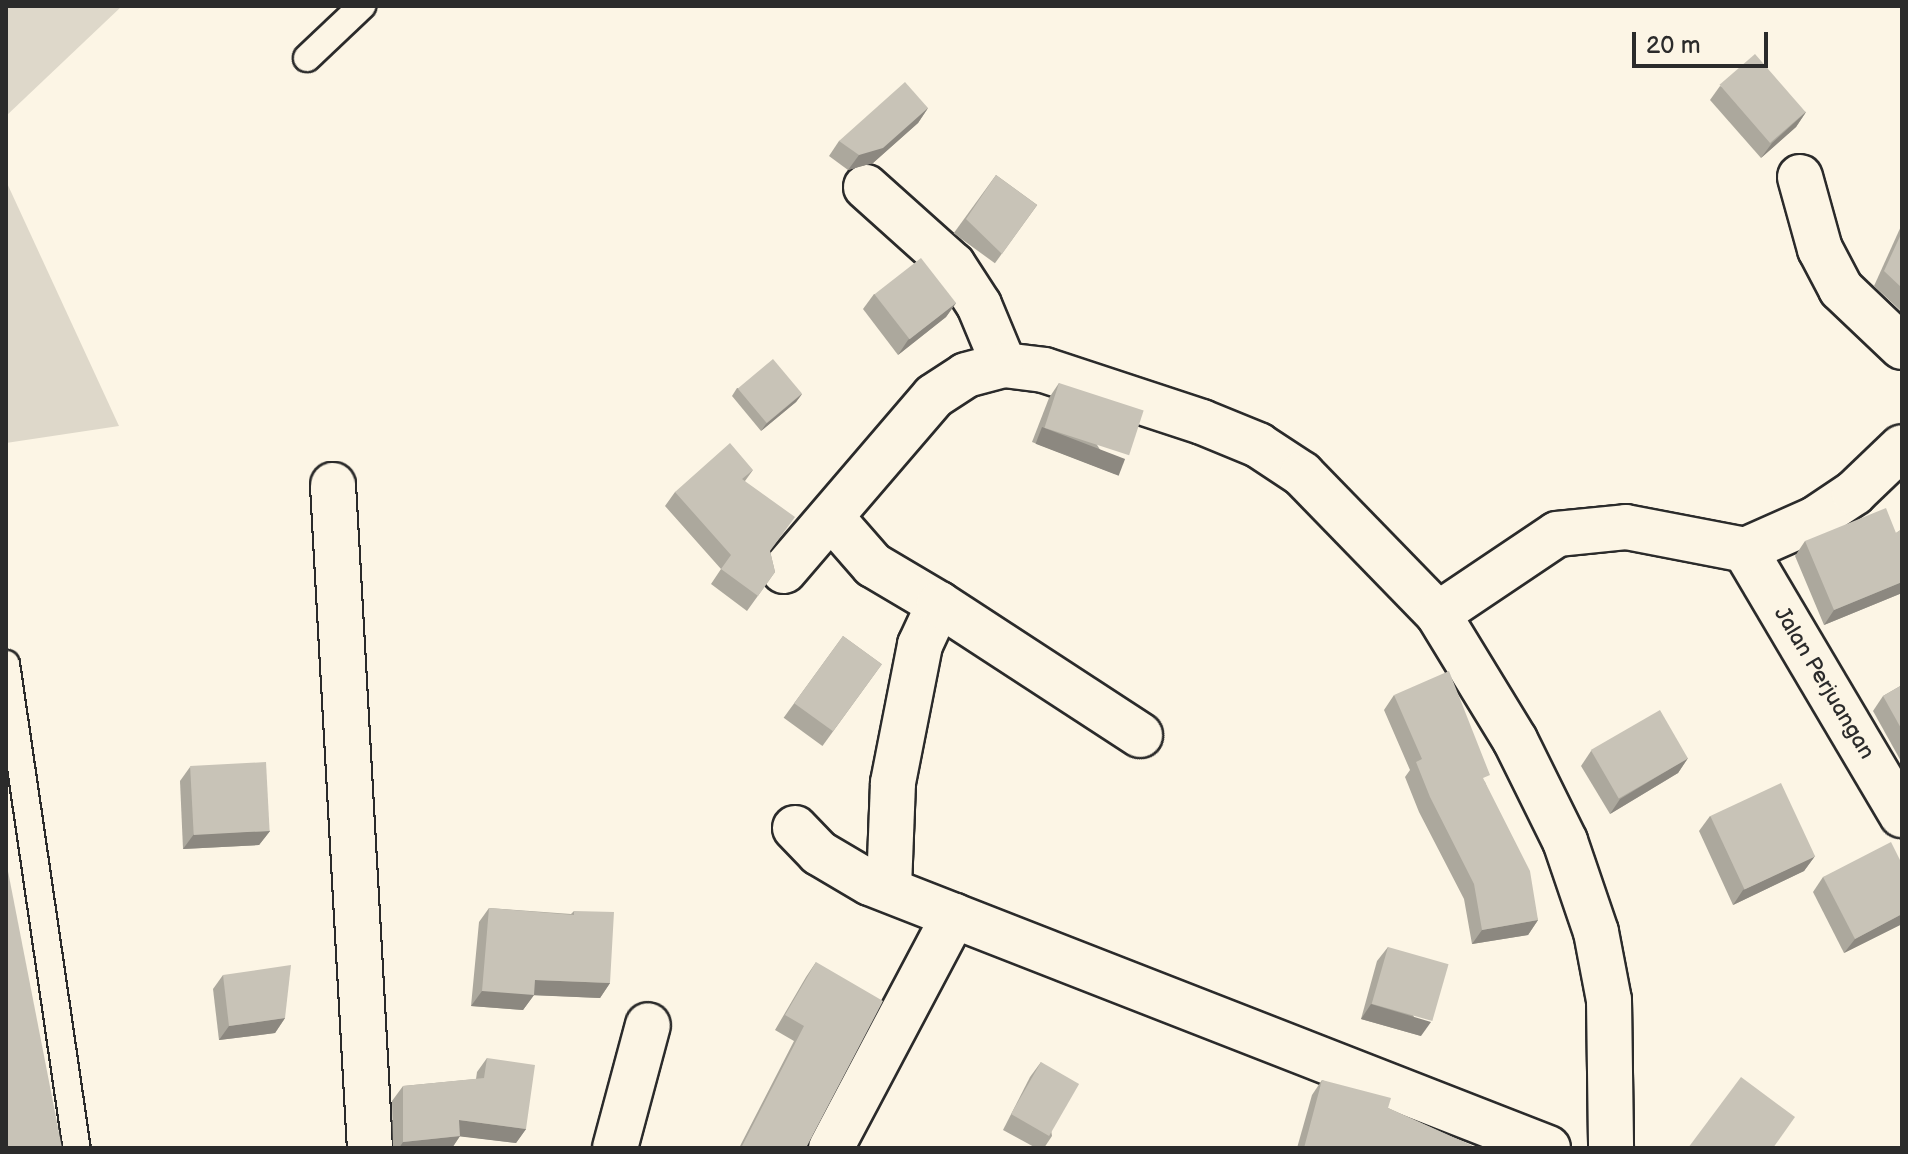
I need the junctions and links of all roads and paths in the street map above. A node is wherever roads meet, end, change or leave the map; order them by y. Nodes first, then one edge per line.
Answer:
1 (362, 6) edge
2 (307, 58) dead end
3 (1800, 177) dead end
4 (866, 187) dead end
5 (1902, 347) edge
6 (1004, 365) junction
7 (1902, 447) edge
8 (333, 485) dead end
9 (831, 517) junction
10 (1745, 550) junction
11 (784, 571) dead end
12 (939, 604) junction
13 (1438, 614) junction
14 (6, 664) edge
15 (1140, 735) dead end
16 (1902, 815) edge
17 (795, 828) dead end
18 (889, 889) junction
19 (954, 916) junction
20 (648, 1025) dead end
21 (1603, 1146) edge
22 (77, 1148) edge
23 (370, 1148) edge
24 (615, 1148) edge
25 (831, 1148) edge
26 (1548, 1148) edge

1 - 2 lane
3 - 5 street
4 - 6 street
6 - 9 street
6 - 13 street
7 - 10 street
8 - 23 street
9 - 11 street
9 - 12 street
10 - 13 street
10 - 16 street, Jalan Perjuangan
12 - 15 street
12 - 18 street
13 - 21 street
14 - 22 lane
17 - 18 street
18 - 19 street
19 - 25 street
19 - 26 street
20 - 24 street

